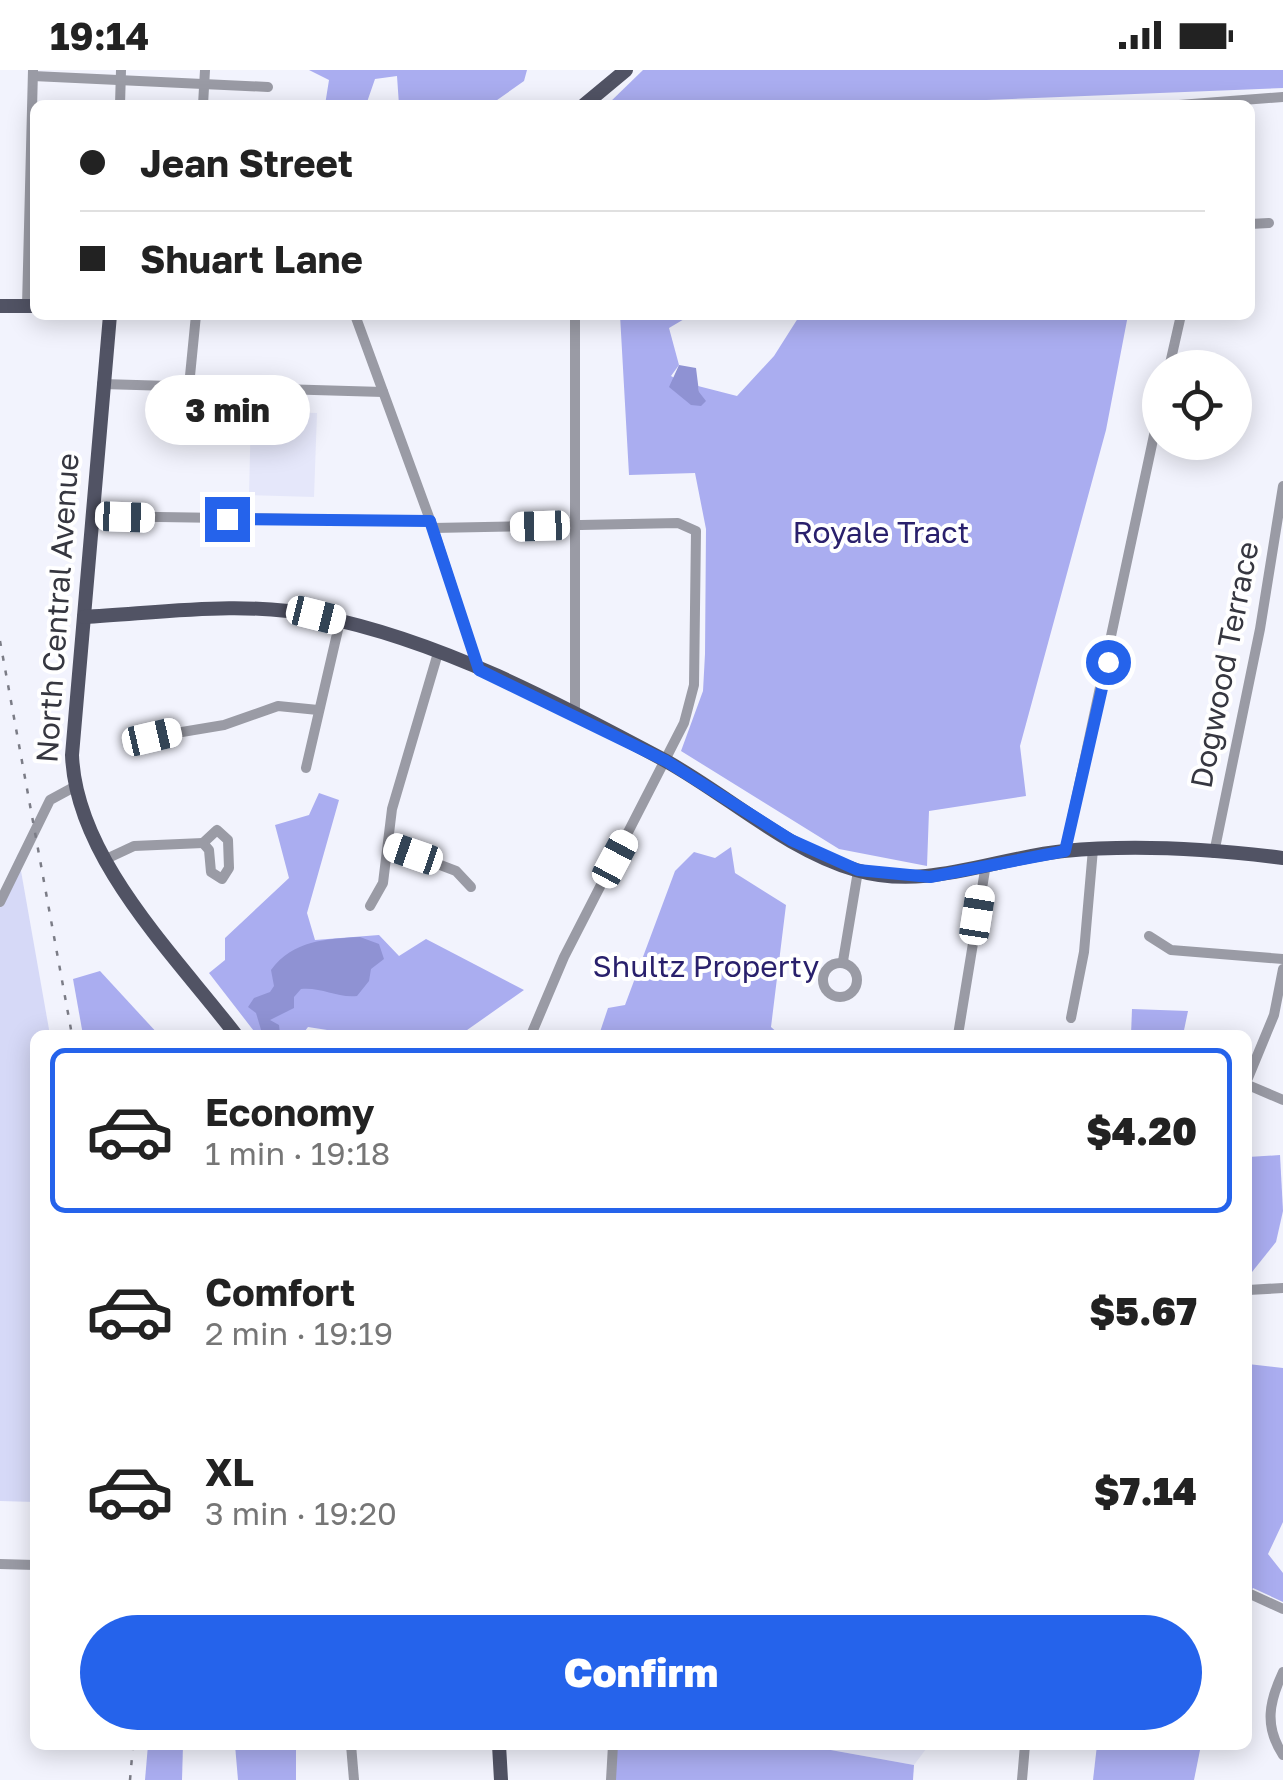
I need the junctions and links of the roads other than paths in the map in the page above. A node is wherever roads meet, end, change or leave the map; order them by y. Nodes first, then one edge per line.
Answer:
1 (205, 70) edge
2 (626, 70) edge
3 (33, 73) edge
4 (121, 75) edge
5 (204, 83) junction
6 (268, 87) dead end
7 (1283, 97) edge
8 (32, 100) edge
9 (120, 100) edge
10 (204, 100) edge
11 (590, 100) edge
12 (1245, 100) edge
13 (30, 150) edge
14 (1269, 223) dead end
15 (1255, 224) edge
16 (30, 241) edge
17 (0, 306) edge
18 (30, 306) edge
19 (109, 320) edge
20 (196, 320) edge
21 (356, 320) edge
22 (575, 320) edge
23 (1179, 320) edge
24 (1172, 350) edge
25 (102, 384) junction
26 (189, 386) junction
27 (383, 392) junction
28 (1149, 460) edge
29 (1283, 486) edge
30 (94, 516) junction
31 (432, 525) junction
32 (576, 525) junction
33 (84, 617) junction
34 (340, 621) junction
35 (438, 653) junction
36 (479, 670) junction
37 (318, 710) junction
38 (574, 714) junction
39 (152, 737) dead end
40 (666, 761) junction
41 (306, 768) dead end
42 (74, 787) junction
43 (203, 842) dead end
44 (388, 845) junction
45 (1093, 849) junction
46 (1065, 851) junction
47 (1214, 853) junction
48 (1283, 858) edge
49 (104, 860) junction
50 (986, 864) junction
51 (858, 870) junction
52 (471, 888) dead end
53 (0, 902) edge
54 (370, 906) dead end
55 (1149, 936) dead end
56 (1283, 959) edge
57 (843, 961) dead end
58 (1283, 970) edge
59 (1070, 1018) dead end
60 (232, 1030) edge
61 (533, 1030) edge
62 (959, 1030) edge
63 (1252, 1071) edge
64 (1252, 1083) edge
65 (1283, 1100) edge
66 (1283, 1288) edge
67 (1252, 1290) edge
68 (0, 1564) edge
69 (30, 1565) edge
70 (1252, 1596) edge
71 (1283, 1609) edge
72 (1283, 1672) edge
73 (352, 1750) edge
74 (499, 1750) edge
75 (614, 1750) edge
76 (1025, 1750) edge
77 (1283, 1755) edge
78 (354, 1780) edge
79 (501, 1780) edge
80 (611, 1780) edge
81 (1022, 1780) edge

1 - 5 street
2 - 11 main road
3 - 4 street
3 - 8 street
4 - 5 street
4 - 9 street
5 - 6 street
5 - 10 street
7 - 12 street
13 - 16 street
14 - 15 street
17 - 18 main road
19 - 25 main road, North Central Avenue
20 - 26 street
21 - 27 street
22 - 32 street
23 - 24 street
25 - 26 street
25 - 30 main road, North Central Avenue
26 - 27 street
27 - 31 street
28 - 46 street
29 - 47 street, Dogwood Terrace
30 - 31 street
30 - 33 main road, North Central Avenue
31 - 32 street
31 - 36 street
32 - 38 street
32 - 40 street
33 - 34 main road
33 - 42 main road, North Central Avenue
34 - 35 main road
34 - 37 street
35 - 36 main road
35 - 44 street
36 - 38 main road
37 - 39 street
37 - 41 street
38 - 40 main road
40 - 51 main road
40 - 61 street
42 - 49 main road, North Central Avenue
42 - 53 street
43 - 49 street
44 - 52 street
44 - 54 street
45 - 46 main road
45 - 47 main road
45 - 59 street
46 - 50 main road
47 - 48 main road
49 - 60 main road, North Central Avenue
50 - 51 main road
50 - 62 street
51 - 57 street
55 - 56 street
58 - 63 street
64 - 65 street
66 - 67 street
68 - 69 street
70 - 71 street
72 - 77 street
73 - 78 street
74 - 79 main road
75 - 80 street
76 - 81 street

